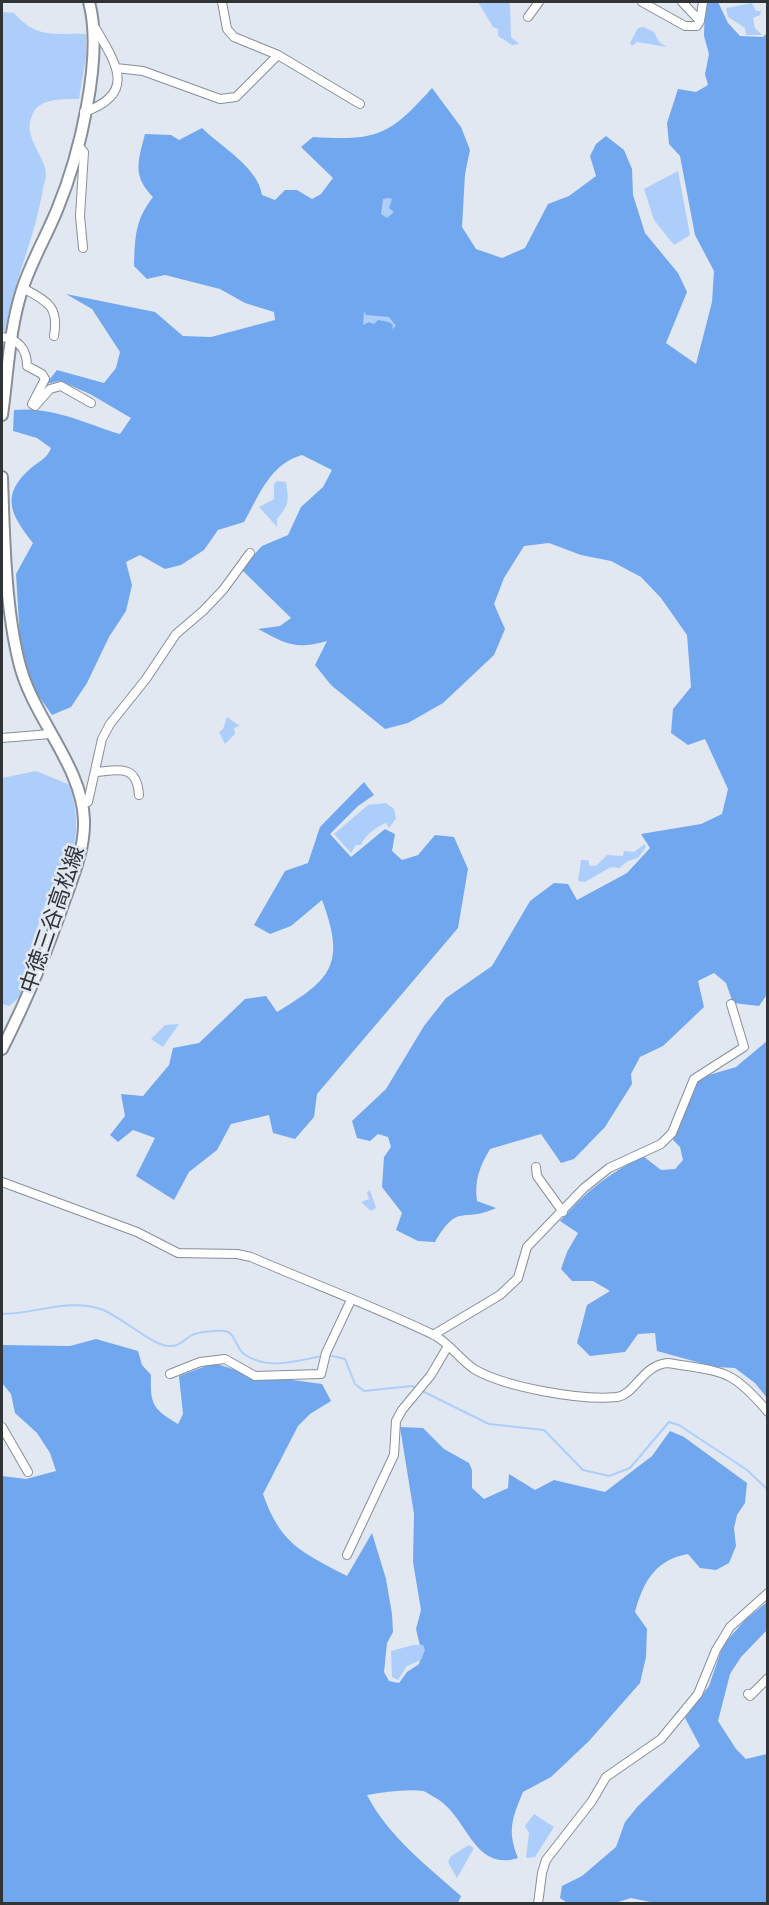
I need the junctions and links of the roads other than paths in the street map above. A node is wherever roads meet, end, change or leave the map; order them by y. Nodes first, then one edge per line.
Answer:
1 (89, 2) edge
2 (222, 2) edge
3 (540, 2) edge
4 (642, 2) edge
5 (682, 2) edge
6 (703, 2) edge
7 (528, 17) dead end
8 (699, 21) junction
9 (93, 23) junction
10 (278, 55) junction
11 (116, 68) junction
12 (360, 104) dead end
13 (84, 112) junction
14 (78, 145) junction
15 (83, 248) dead end
16 (23, 288) junction
17 (54, 336) dead end
18 (6, 338) edge
19 (91, 403) dead end
20 (2, 415) edge
21 (2, 477) edge
22 (250, 553) dead end
23 (50, 734) junction
24 (2, 738) edge
25 (96, 772) junction
26 (139, 795) dead end
27 (83, 804) junction
28 (730, 1004) dead end
29 (5, 1033) edge
30 (2, 1049) edge
31 (536, 1167) dead end
32 (2, 1182) edge
33 (563, 1212) junction
34 (351, 1300) junction
35 (433, 1335) junction
36 (448, 1346) junction
37 (170, 1374) dead end
38 (768, 1412) edge
39 (2, 1427) edge
40 (28, 1472) dead end
41 (347, 1555) dead end
42 (768, 1593) edge
43 (768, 1678) edge
44 (748, 1694) dead end
45 (538, 1904) edge

1 - 9 main road
2 - 10 street
3 - 7 street
4 - 8 street
5 - 8 street
6 - 8 street
9 - 11 street
9 - 13 main road
10 - 11 street
10 - 12 street
11 - 13 street
13 - 14 main road
14 - 15 street
14 - 16 main road
16 - 17 street
16 - 18 main road
18 - 19 street
18 - 20 main road
21 - 23 main road, 中徳三谷高松線
22 - 25 street
23 - 24 street
23 - 27 main road, 中徳三谷高松線
25 - 26 street
25 - 27 street
27 - 29 main road, 中徳三谷高松線
28 - 33 street
29 - 30 main road, 中徳三谷高松線
31 - 33 street
32 - 34 street
33 - 35 street
34 - 35 street
34 - 37 street
35 - 36 street
36 - 38 street
36 - 41 street
39 - 40 street
42 - 45 street
43 - 44 street

